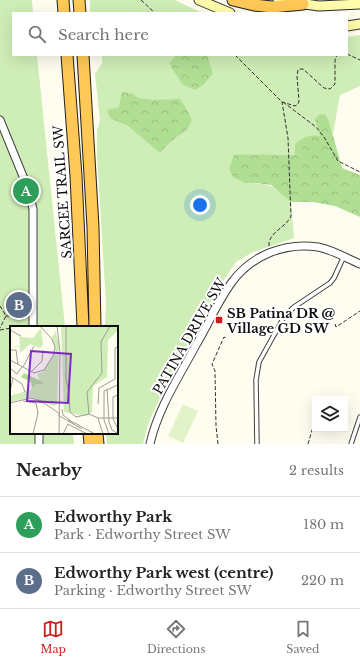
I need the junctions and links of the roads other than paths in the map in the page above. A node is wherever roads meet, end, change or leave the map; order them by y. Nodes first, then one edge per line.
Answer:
1 (199, 0) edge
2 (233, 0) edge
3 (278, 0) edge
4 (303, 4) junction
5 (360, 4) edge
6 (228, 12) edge
7 (360, 24) edge
8 (348, 26) edge
9 (67, 56) edge
10 (83, 56) edge
11 (0, 120) edge
12 (344, 256) junction
13 (360, 264) edge
14 (33, 326) edge
15 (83, 326) edge
16 (95, 326) edge
17 (360, 417) edge
18 (89, 434) edge
19 (97, 434) edge
20 (90, 444) edge
21 (98, 444) edge
22 (150, 444) edge
23 (257, 444) edge
24 (351, 444) edge

1 - 6 main road
2 - 4 highway
3 - 4 main road
4 - 5 main road
7 - 8 main road
9 - 15 highway, SARCEE TRAIL SW
10 - 16 highway
11 - 14 street
12 - 13 street, PATINA DRIVE SW
12 - 22 street, PATINA DRIVE SW
12 - 23 lane
17 - 24 lane
18 - 20 highway
19 - 21 highway

